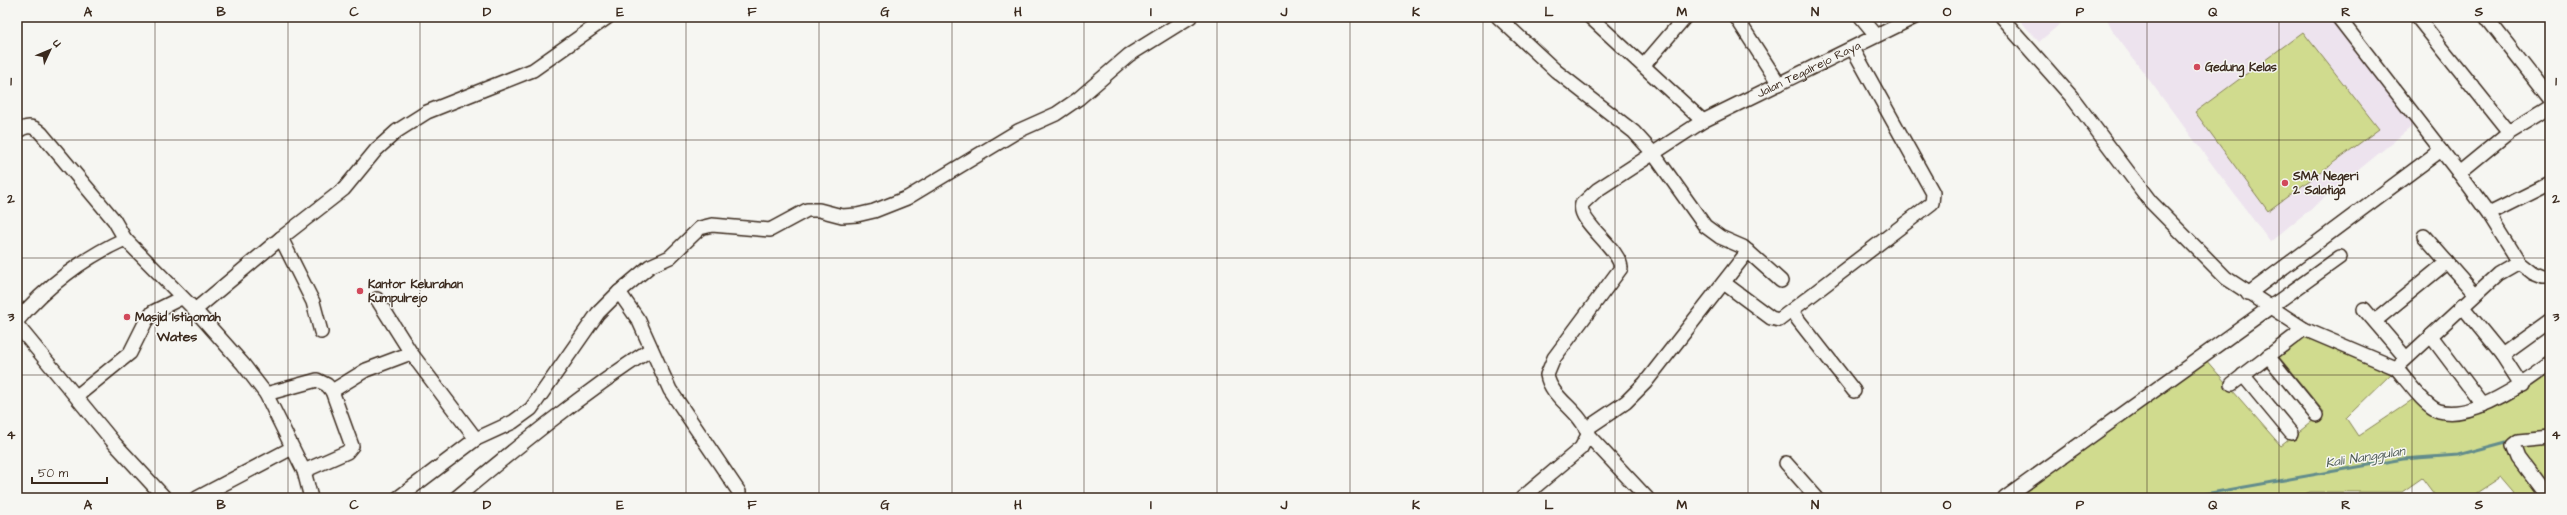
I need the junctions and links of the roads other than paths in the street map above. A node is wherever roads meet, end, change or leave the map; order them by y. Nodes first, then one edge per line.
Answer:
1 (608, 17) edge
2 (1190, 17) edge
3 (1498, 17) edge
4 (1590, 17) edge
5 (1685, 17) edge
6 (1736, 17) edge
7 (1861, 17) edge
8 (1915, 17) edge
9 (2001, 17) edge
10 (2417, 17) edge
11 (2486, 17) edge
12 (2342, 18) edge
13 (1876, 35) junction
14 (1853, 49) junction
15 (1644, 65) junction
16 (1779, 84) junction
17 (2550, 99) edge
18 (2550, 107) edge
19 (1703, 121) junction
20 (17, 132) edge
21 (2509, 132) junction
22 (2441, 150) junction
23 (1653, 153) junction
24 (2459, 173) junction
25 (2546, 185) dead end
26 (2489, 214) junction
27 (2424, 236) dead end
28 (281, 238) junction
29 (125, 239) junction
30 (1748, 251) junction
31 (2340, 257) dead end
32 (2446, 262) junction
33 (2519, 262) junction
34 (2550, 276) edge
35 (1781, 281) dead end
36 (1724, 283) junction
37 (619, 292) junction
38 (2248, 294) junction
39 (2475, 294) junction
40 (181, 298) junction
41 (377, 299) dead end
42 (2462, 306) junction
43 (2270, 309) junction
44 (2364, 309) dead end
45 (195, 310) junction
46 (1792, 312) junction
47 (17, 321) edge
48 (2375, 321) junction
49 (2549, 321) dead end
50 (17, 325) edge
51 (2304, 330) junction
52 (321, 332) dead end
53 (2431, 336) junction
54 (651, 349) junction
55 (411, 353) junction
56 (2502, 355) junction
57 (2268, 356) junction
58 (2406, 358) junction
59 (2550, 364) edge
60 (2396, 368) junction
61 (2243, 375) junction
62 (2232, 384) dead end
63 (2522, 386) junction
64 (332, 391) junction
65 (1854, 392) dead end
66 (266, 394) junction
67 (77, 396) junction
68 (2484, 405) junction
69 (2316, 415) dead end
70 (1587, 432) junction
71 (2291, 434) dead end
72 (2550, 438) edge
73 (476, 439) junction
74 (292, 448) junction
75 (1786, 463) dead end
76 (304, 471) junction
77 (739, 492) dead end
78 (165, 498) edge
79 (197, 498) edge
80 (311, 498) edge
81 (398, 498) edge
82 (456, 498) edge
83 (1522, 498) edge
84 (1647, 498) edge
85 (1817, 498) edge
86 (2005, 498) edge
87 (2548, 498) edge

1 - 28 street
2 - 37 street
3 - 23 street
4 - 15 street
5 - 15 street
6 - 16 street
7 - 13 street
8 - 13 street, Jalan Tegalrejo Raya
9 - 38 street
10 - 21 street
11 - 17 street
12 - 22 street
13 - 14 street, Jalan Tegalrejo Raya
14 - 16 street, Jalan Tegalrejo Raya
14 - 46 street
15 - 19 street
16 - 19 street, Jalan Tegalrejo Raya
18 - 21 street
19 - 23 street, Jalan Tegalrejo Raya
20 - 29 street
21 - 24 street
22 - 24 street
22 - 38 street
23 - 30 street
23 - 70 street, Jalan Tegalrejo Raya
24 - 26 street
25 - 26 street
26 - 33 street
27 - 32 street
28 - 45 street
28 - 52 street
29 - 40 street
29 - 47 street
30 - 35 street
30 - 36 street
31 - 43 street
32 - 39 street
32 - 48 street
33 - 34 street
33 - 39 street
36 - 46 street
36 - 70 street
37 - 54 street
37 - 73 street
38 - 43 street
39 - 42 street
40 - 45 street
40 - 67 street
41 - 55 street
42 - 53 street
42 - 56 street
43 - 51 street
43 - 86 street
44 - 48 street
45 - 66 street
46 - 65 street
48 - 58 street
49 - 56 street
50 - 67 street
51 - 57 street
51 - 60 street
53 - 58 street
53 - 68 street
54 - 77 street
54 - 82 street
55 - 64 street
55 - 73 street
56 - 63 street
57 - 61 street
57 - 69 street
58 - 60 street
59 - 63 street
60 - 68 street
61 - 62 street
61 - 71 street
63 - 68 street
64 - 66 street
64 - 76 street
66 - 74 street
67 - 78 street
70 - 83 street
70 - 84 street
72 - 87 street
73 - 81 street
74 - 76 street
74 - 79 street
75 - 85 street
76 - 80 street

